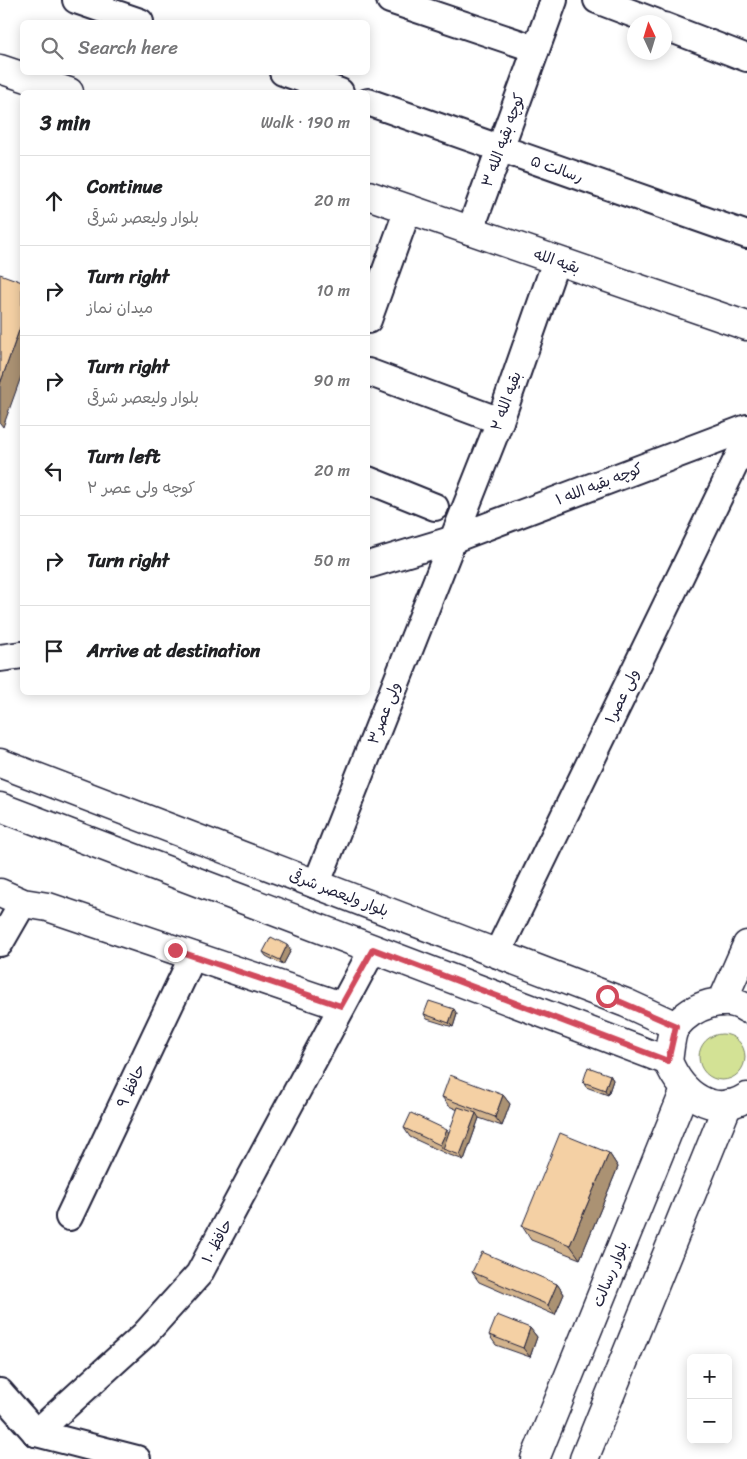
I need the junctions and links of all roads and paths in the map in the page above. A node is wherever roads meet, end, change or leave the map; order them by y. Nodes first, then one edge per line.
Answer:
1 (76, 0) edge
2 (390, 0) edge
3 (554, 0) edge
4 (597, 0) edge
5 (637, 15) edge
6 (134, 20) edge
7 (672, 29) edge
8 (536, 49) junction
9 (747, 58) edge
10 (0, 69) edge
11 (292, 75) edge
12 (63, 90) edge
13 (334, 90) edge
14 (370, 103) edge
15 (500, 148) junction
16 (370, 197) edge
17 (408, 209) junction
18 (470, 231) junction
19 (747, 235) edge
20 (556, 261) junction
21 (370, 314) edge
22 (747, 326) edge
23 (370, 373) edge
24 (500, 421) junction
25 (747, 428) edge
26 (747, 439) edge
27 (370, 481) edge
28 (436, 507) dead end
29 (451, 540) junction
30 (370, 564) edge
31 (20, 655) edge
32 (0, 658) edge
33 (0, 763) edge
34 (0, 807) edge
35 (316, 885) junction
36 (12, 898) edge
37 (0, 943) edge
38 (747, 945) edge
39 (373, 949) junction
40 (497, 954) junction
41 (194, 956) junction
42 (734, 1005) edge
43 (341, 1006) junction
44 (676, 1026) junction
45 (668, 1061) junction
46 (685, 1090) junction
47 (737, 1101) edge
48 (69, 1217) dead end
49 (0, 1392) edge
50 (36, 1433) junction
51 (137, 1459) edge
52 (535, 1459) edge
53 (584, 1459) edge

1 - 6 street
2 - 8 street
3 - 8 street, کوچه بقیه الله ۳
4 - 5 street
7 - 9 street
8 - 15 street, کوچه بقیه الله ۳
10 - 12 main road
11 - 13 street
14 - 15 street, رسالت ۵
15 - 18 street, کوچه بقیه الله ۳
15 - 19 street, رسالت ۵
16 - 17 main road, بقیه الله
17 - 18 main road, بقیه الله
17 - 21 street
18 - 20 main road, بقیه الله
20 - 22 main road, بقیه الله
20 - 24 street, بقیه الله ۲
23 - 24 street
24 - 29 street, بقیه الله ۲
25 - 29 street, کوچه بقیه الله ۱
26 - 40 street, ولی عصر۱
27 - 28 street
29 - 30 street, کوچه بقیه الله ۱
29 - 35 street, ولی عصر۳
31 - 32 street
33 - 35 main road, بلوار ولیعصر شرقی
34 - 39 main road
35 - 40 main road, بلوار ولیعصر شرقی
36 - 37 street
36 - 41 main road
38 - 42 main road
39 - 43 street, حافظ ۱۰
39 - 45 main road
40 - 44 main road, بلوار ولیعصر شرقی
41 - 43 main road
41 - 48 street, حافظ ۹
42 - 44 main road
43 - 50 street, حافظ ۱۰
44 - 45 main road
45 - 46 main road
46 - 47 main road
46 - 52 main road, بلوار رسالت
47 - 53 main road
49 - 50 street
50 - 51 street

